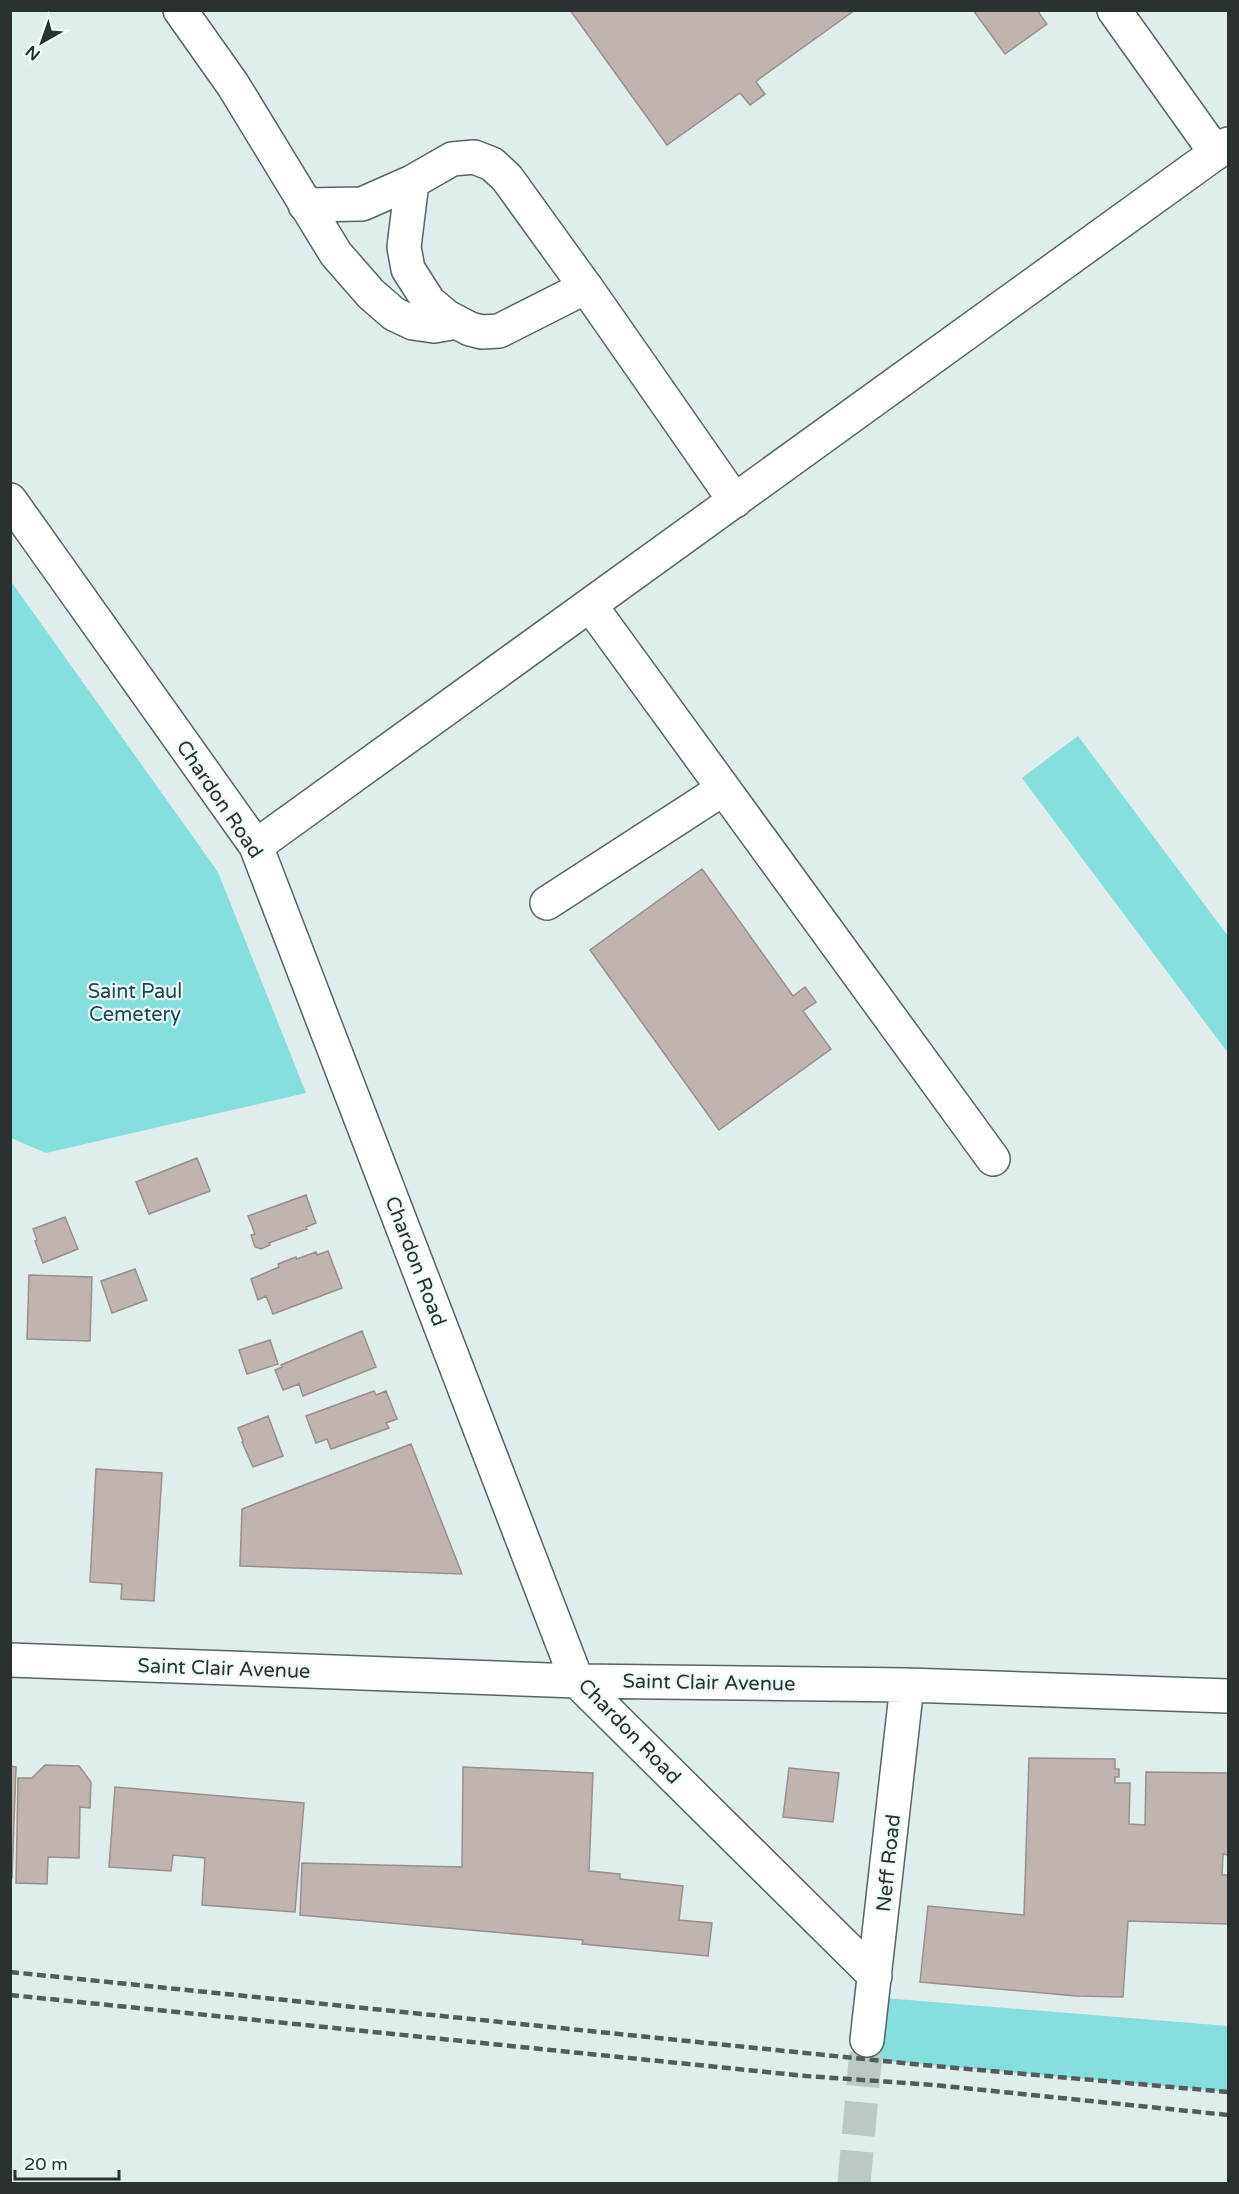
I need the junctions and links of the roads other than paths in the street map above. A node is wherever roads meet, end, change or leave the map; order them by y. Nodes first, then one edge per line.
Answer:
1 (180, 10) edge
2 (1114, 10) edge
3 (1222, 149) edge
4 (412, 183) junction
5 (305, 205) junction
6 (586, 287) junction
7 (457, 322) junction
8 (10, 501) edge
9 (735, 501) junction
10 (590, 605) junction
11 (723, 789) junction
12 (256, 846) junction
13 (547, 903) dead end
14 (993, 1159) dead end
15 (10, 1660) edge
16 (577, 1680) junction
17 (907, 1685) junction
18 (1228, 1696) edge
19 (875, 1976) junction
20 (867, 2040) tunnel mouth

1 - 5 street
2 - 3 street
3 - 9 street
4 - 5 street
4 - 6 street
4 - 7 street
5 - 7 street
6 - 7 street
6 - 9 street
8 - 12 street, Chardon Road
9 - 10 street
10 - 11 street
10 - 12 street
11 - 13 street
11 - 14 street
12 - 16 street, Chardon Road
15 - 16 street, Saint Clair Avenue
16 - 17 street, Saint Clair Avenue
16 - 19 street, Chardon Road
17 - 18 street, Saint Clair Avenue
17 - 19 street, Neff Road
19 - 20 street, Neff Road

